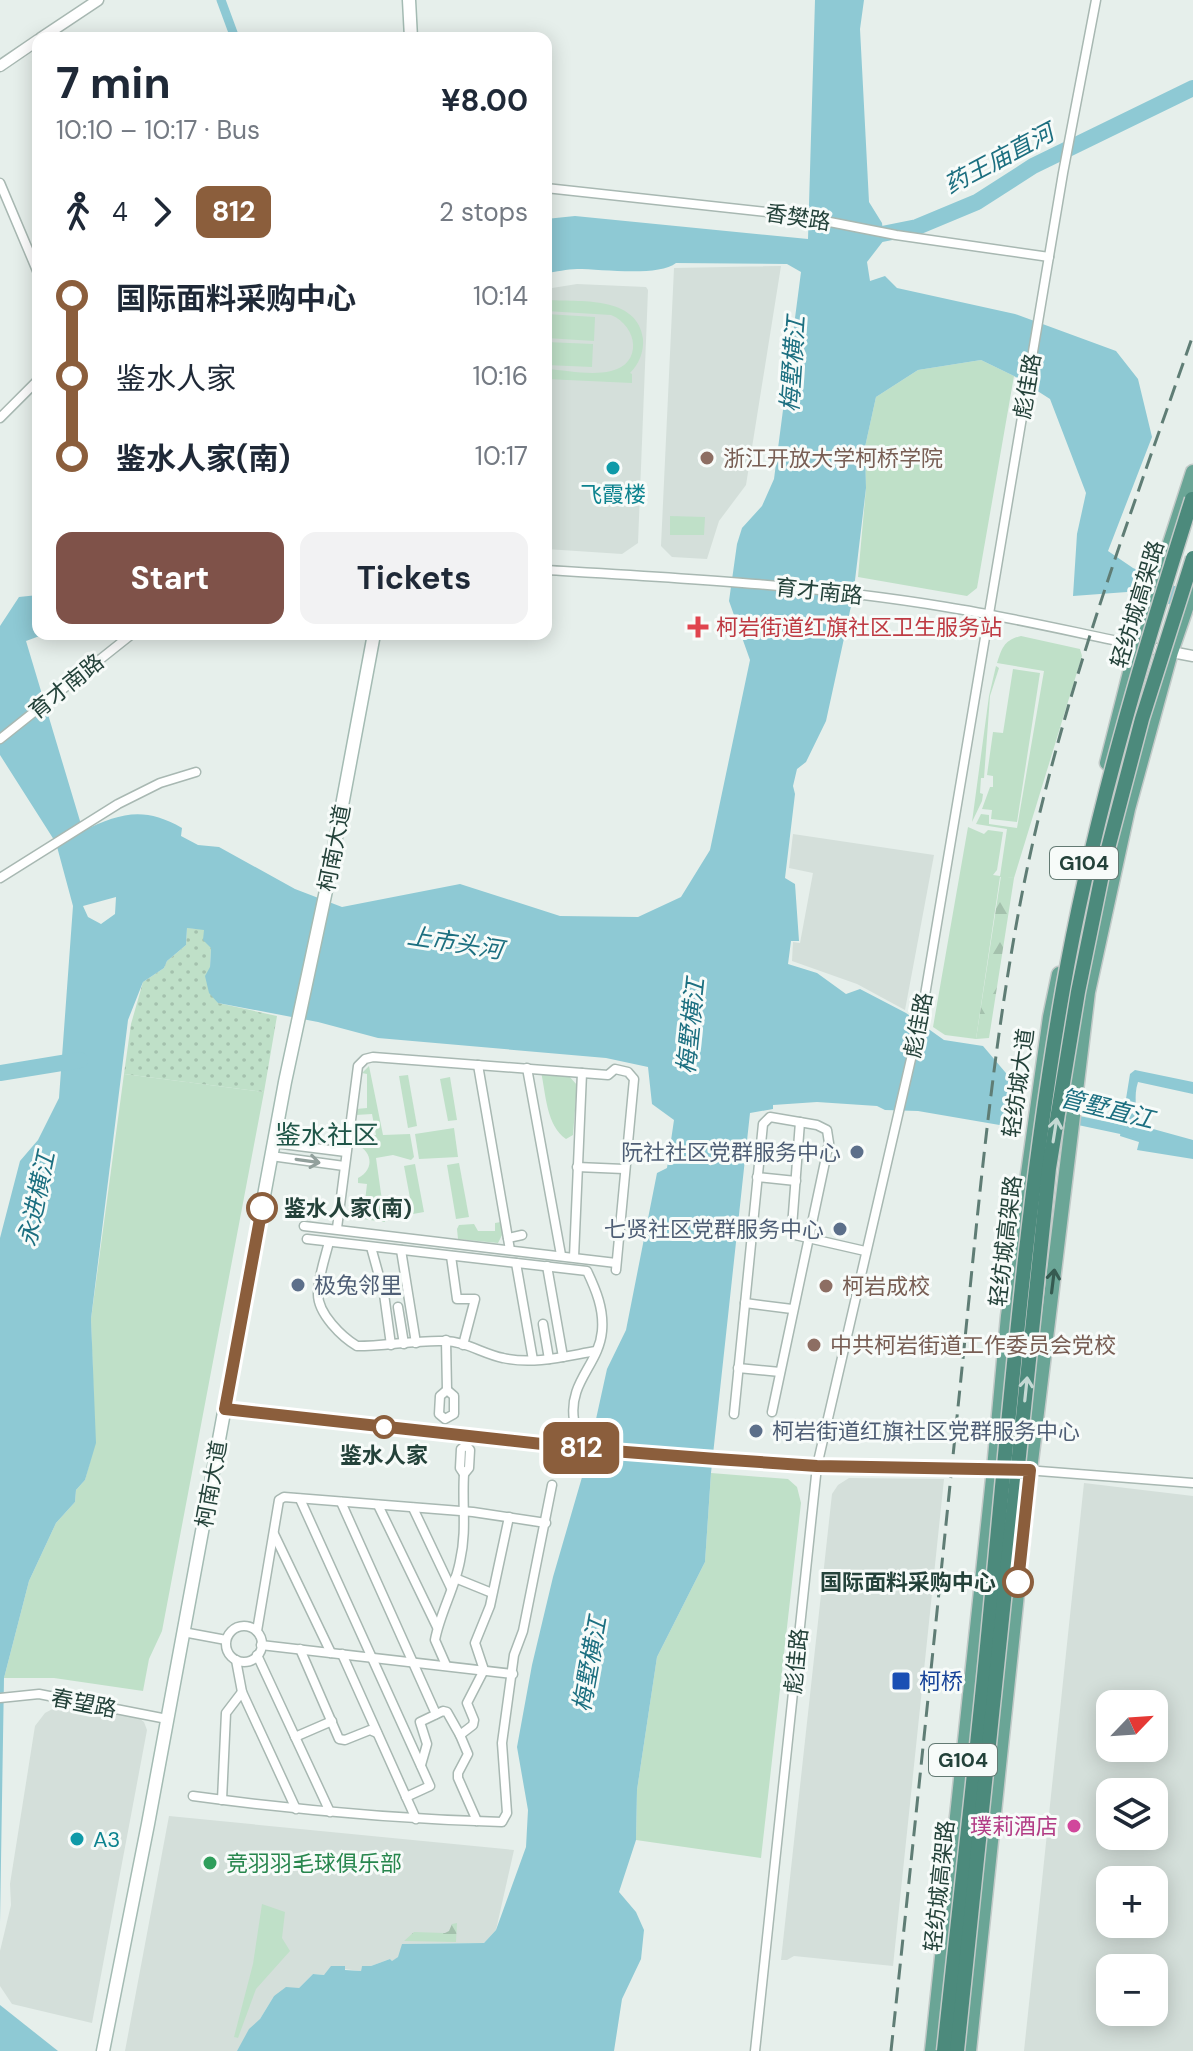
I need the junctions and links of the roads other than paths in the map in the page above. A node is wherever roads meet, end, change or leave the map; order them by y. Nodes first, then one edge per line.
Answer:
1 (98, 0) edge
2 (409, 0) edge
3 (1096, 0) edge
4 (50, 32) edge
5 (411, 32) edge
6 (32, 44) edge
7 (0, 66) edge
8 (0, 183) edge
9 (552, 189) edge
10 (1049, 257) junction
11 (32, 259) edge
12 (32, 386) edge
13 (0, 418) edge
14 (1193, 472) edge
15 (1192, 499) edge
16 (1193, 558) edge
17 (552, 570) edge
18 (1193, 588) edge
19 (989, 614) junction
20 (124, 640) edge
21 (373, 640) edge
22 (1137, 645) junction
23 (1171, 652) junction
24 (1193, 656) edge
25 (0, 739) edge
26 (196, 772) dead end
27 (0, 878) edge
28 (478, 1065) junction
29 (527, 1068) junction
30 (582, 1073) junction
31 (800, 1122) junction
32 (272, 1149) junction
33 (346, 1152) junction
34 (344, 1166) junction
35 (577, 1167) junction
36 (624, 1169) junction
37 (757, 1177) junction
38 (796, 1181) junction
39 (304, 1226) dead end
40 (337, 1228) junction
41 (522, 1235) dead end
42 (808, 1236) junction
43 (508, 1238) junction
44 (307, 1239) dead end
45 (329, 1242) junction
46 (371, 1247) junction
47 (401, 1250) junction
48 (510, 1250) junction
49 (865, 1251) junction
50 (561, 1255) junction
51 (451, 1256) junction
52 (574, 1257) junction
53 (516, 1263) junction
54 (547, 1266) junction
55 (745, 1303) junction
56 (398, 1307) dead end
57 (792, 1309) junction
58 (543, 1324) dead end
59 (446, 1340) junction
60 (416, 1343) junction
61 (404, 1344) junction
62 (391, 1345) junction
63 (463, 1345) junction
64 (596, 1351) junction
65 (563, 1357) junction
66 (549, 1359) junction
67 (533, 1360) junction
68 (738, 1368) junction
69 (780, 1372) junction
70 (447, 1390) junction
71 (225, 1409) junction
72 (772, 1412) dead end
73 (734, 1414) dead end
74 (445, 1419) junction
75 (574, 1420) dead end
76 (444, 1433) junction
77 (466, 1441) junction
78 (817, 1466) junction
79 (994, 1469) junction
80 (1030, 1470) junction
81 (1193, 1483) edge
82 (552, 1485) dead end
83 (300, 1499) junction
84 (341, 1502) junction
85 (378, 1505) junction
86 (413, 1508) junction
87 (464, 1513) junction
88 (509, 1517) junction
89 (546, 1523) junction
90 (273, 1533) junction
91 (455, 1578) junction
92 (451, 1588) junction
93 (492, 1593) junction
94 (437, 1627) junction
95 (257, 1631) junction
96 (183, 1632) junction
97 (226, 1640) junction
98 (261, 1645) junction
99 (300, 1649) junction
100 (331, 1653) junction
101 (342, 1654) junction
102 (257, 1655) junction
103 (373, 1658) junction
104 (236, 1660) junction
105 (414, 1662) junction
106 (446, 1665) junction
107 (484, 1670) junction
108 (513, 1674) junction
109 (242, 1692) junction
110 (0, 1698) edge
111 (436, 1714) junction
112 (167, 1719) junction
113 (332, 1721) junction
114 (378, 1734) junction
115 (460, 1735) junction
116 (295, 1737) junction
117 (421, 1765) junction
118 (193, 1796) dead end
119 (406, 1797) junction
120 (222, 1800) junction
121 (296, 1809) junction
122 (330, 1812) junction
123 (416, 1819) junction
124 (477, 1821) junction
125 (103, 2051) edge
126 (755, 2051) edge
127 (932, 2051) edge
128 (944, 2051) edge
129 (957, 2051) edge
130 (969, 2051) edge

1 - 4 street
2 - 5 main road
3 - 10 street, 彪佳路
6 - 7 street
8 - 11 street
9 - 10 street, 香樊路
10 - 19 street, 彪佳路
12 - 13 street
14 - 22 main road, 轻纺城大道 / G104
15 - 128 highway, 轻纺城高架路, bridge
129 -> 16 highway, 轻纺城高架路, bridge
17 - 19 street, 育才南路
18 - 23 main road, G104
19 - 22 street, 育才南路
19 - 49 street, 彪佳路
20 - 25 street, 育才南路
21 - 32 main road, 柯南大道
22 - 23 street
22 - 79 main road, 轻纺城大道 / G104
23 - 24 street
80 -> 23 main road, G104
26 - 27 street
28 - 29 street
28 - 33 street
28 - 43 street
29 - 30 street
29 - 50 street
30 - 35 street
30 - 36 street
31 - 37 street
31 - 38 street
31 - 42 street
32 - 33 street
32 -> 34 street
32 - 71 main road, 柯南大道
33 - 34 street
34 - 40 street
35 - 36 street
35 - 52 street
36 - 52 street
37 - 38 street
37 - 55 street
38 - 42 street
39 - 40 street
40 - 48 street
41 - 43 street
42 - 49 street
42 - 57 street
43 - 48 street
44 - 45 street
45 - 46 street
45 - 62 street
46 - 47 street
46 - 62 street
47 - 51 street
47 - 60 street
48 - 50 street
49 - 78 street, 彪佳路
50 - 52 street
51 - 53 street
51 - 63 street
53 - 54 street
53 - 67 street
54 - 64 street
54 - 65 street
55 - 57 street
55 - 68 street
56 - 61 street
57 - 69 street
58 - 66 street
59 - 60 street
59 - 63 street
59 - 70 street
60 - 61 street
61 - 62 street
63 - 67 street
64 - 65 street
64 - 75 street
65 - 66 street
66 - 67 street
68 - 69 street
68 - 73 street
69 - 72 street
70 - 74 street
70 - 74 street
71 - 76 street
71 - 96 main road, 柯南大道
74 - 76 street
76 - 77 street
77 - 78 street
77 - 87 street
78 - 79 street
78 - 126 street, 彪佳路
79 - 80 street
79 - 127 main road, 轻纺城大道 / G104
80 - 81 street
80 - 130 main road, G104
82 - 89 street
83 - 84 street
83 - 90 street
83 - 103 street
84 - 85 street
84 - 105 street
85 - 86 street
85 - 94 street
86 - 87 street
86 - 92 street
87 - 88 street
87 - 91 street
88 - 89 street
88 - 93 street
89 - 108 street
90 - 95 street
90 - 100 street
91 - 92 street
91 - 93 street
92 - 94 street
93 - 107 street
94 - 106 street
95 - 97 street
95 - 98 street
96 - 97 street
96 - 112 main road, 柯南大道
97 - 104 street
98 - 99 street
98 - 102 street
99 - 100 street
99 - 113 street
100 - 101 street
101 - 103 street
101 - 114 street
102 - 104 street
102 - 116 street
103 - 105 street
103 - 117 street
104 - 109 street
105 - 106 street
105 - 111 street
106 - 107 street
107 - 108 street
107 - 115 street
108 - 124 street
109 - 120 street
109 - 121 street
110 - 112 street, 春望路
111 - 115 street
111 - 117 street
112 - 125 main road, 柯南大道
113 - 114 street
113 - 116 street
114 - 119 street
115 - 124 street
116 - 122 street
117 - 119 street
118 - 120 street
119 - 123 street
120 - 121 street
121 - 122 street
122 - 123 street
123 - 124 street

